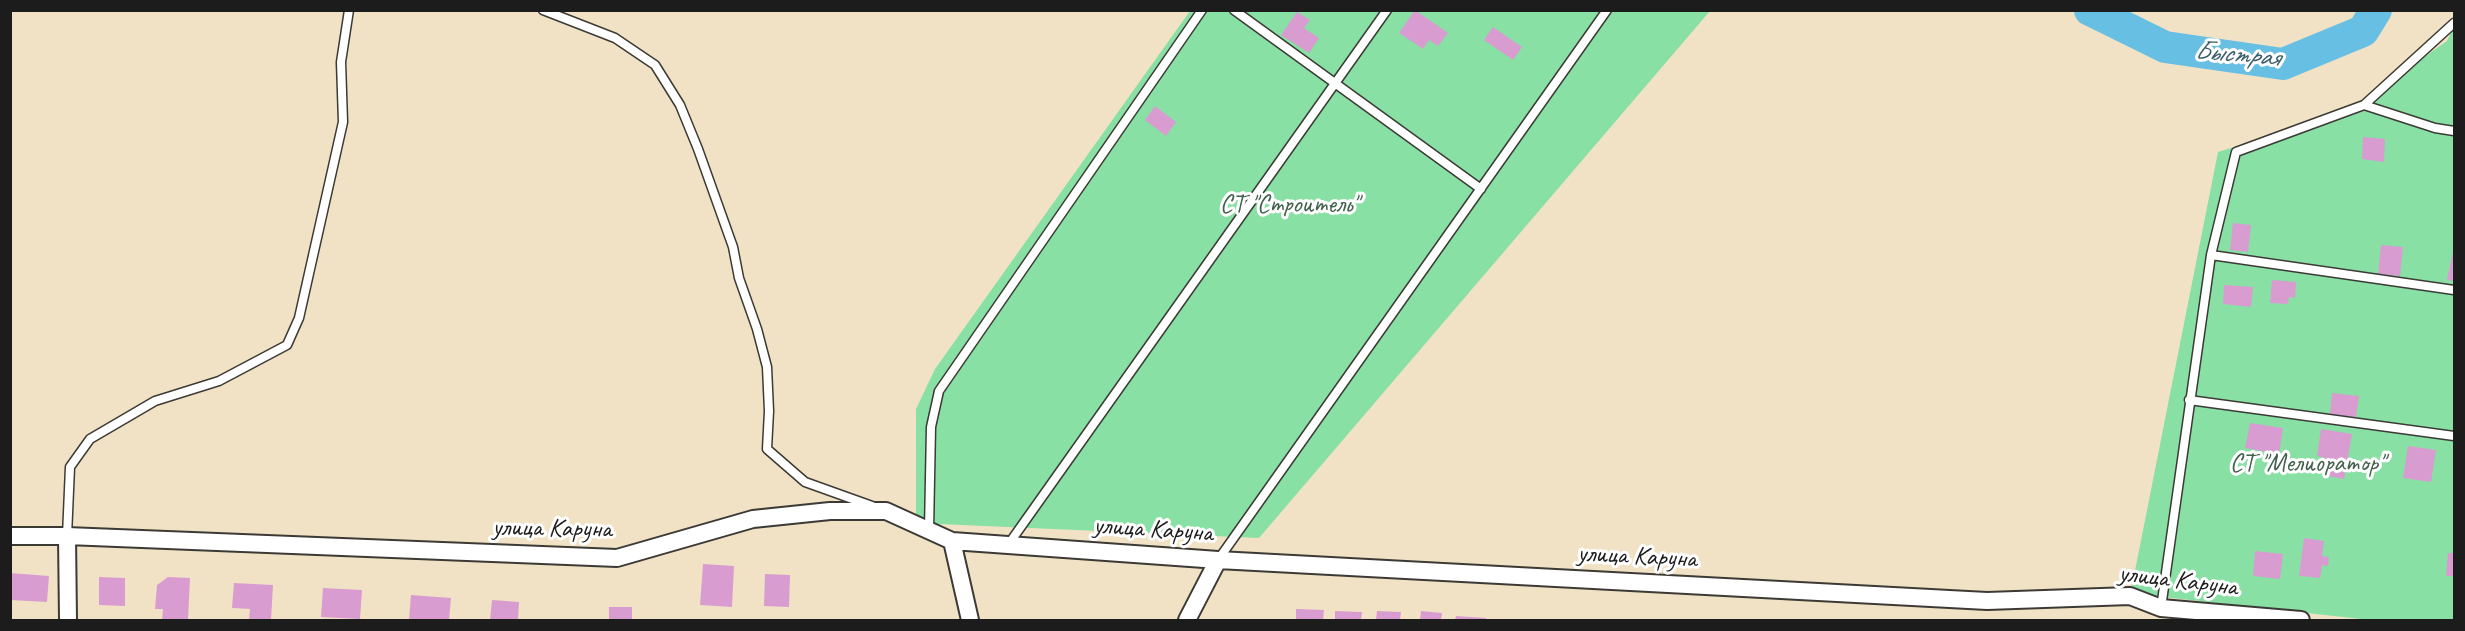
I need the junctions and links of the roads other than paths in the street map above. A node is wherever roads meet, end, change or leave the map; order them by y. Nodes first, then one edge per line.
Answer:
1 (349, 10) edge
2 (543, 10) edge
3 (1202, 10) edge
4 (1234, 10) edge
5 (1387, 10) edge
6 (1607, 10) edge
7 (2454, 23) edge
8 (1334, 83) junction
9 (2364, 105) junction
10 (2454, 131) edge
11 (1481, 189) junction
12 (2211, 255) junction
13 (2454, 290) edge
14 (2189, 400) junction
15 (2454, 436) edge
16 (886, 511) junction
17 (929, 530) junction
18 (10, 536) edge
19 (67, 536) junction
20 (952, 541) junction
21 (1008, 545) junction
22 (1218, 560) junction
23 (2161, 608) junction
24 (68, 621) edge
25 (970, 621) edge
26 (1187, 621) edge
27 (2301, 621) edge

1 - 19 lane
2 - 16 lane
3 - 17 lane
4 - 8 lane
5 - 8 lane
6 - 11 lane
7 - 9 lane
8 - 11 lane
8 - 21 lane
9 - 10 lane
9 - 12 lane
11 - 22 lane
12 - 13 lane
12 - 14 lane
14 - 15 lane
14 - 23 lane
16 - 17 street, улица Каруна
16 - 19 street, улица Каруна
17 - 20 street, улица Каруна
18 - 19 street, улица Каруна
19 - 24 street
20 - 21 street, улица Каруна
20 - 25 street
21 - 22 street, улица Каруна
22 - 23 street, улица Каруна
22 - 26 street
23 - 27 street, улица Каруна

